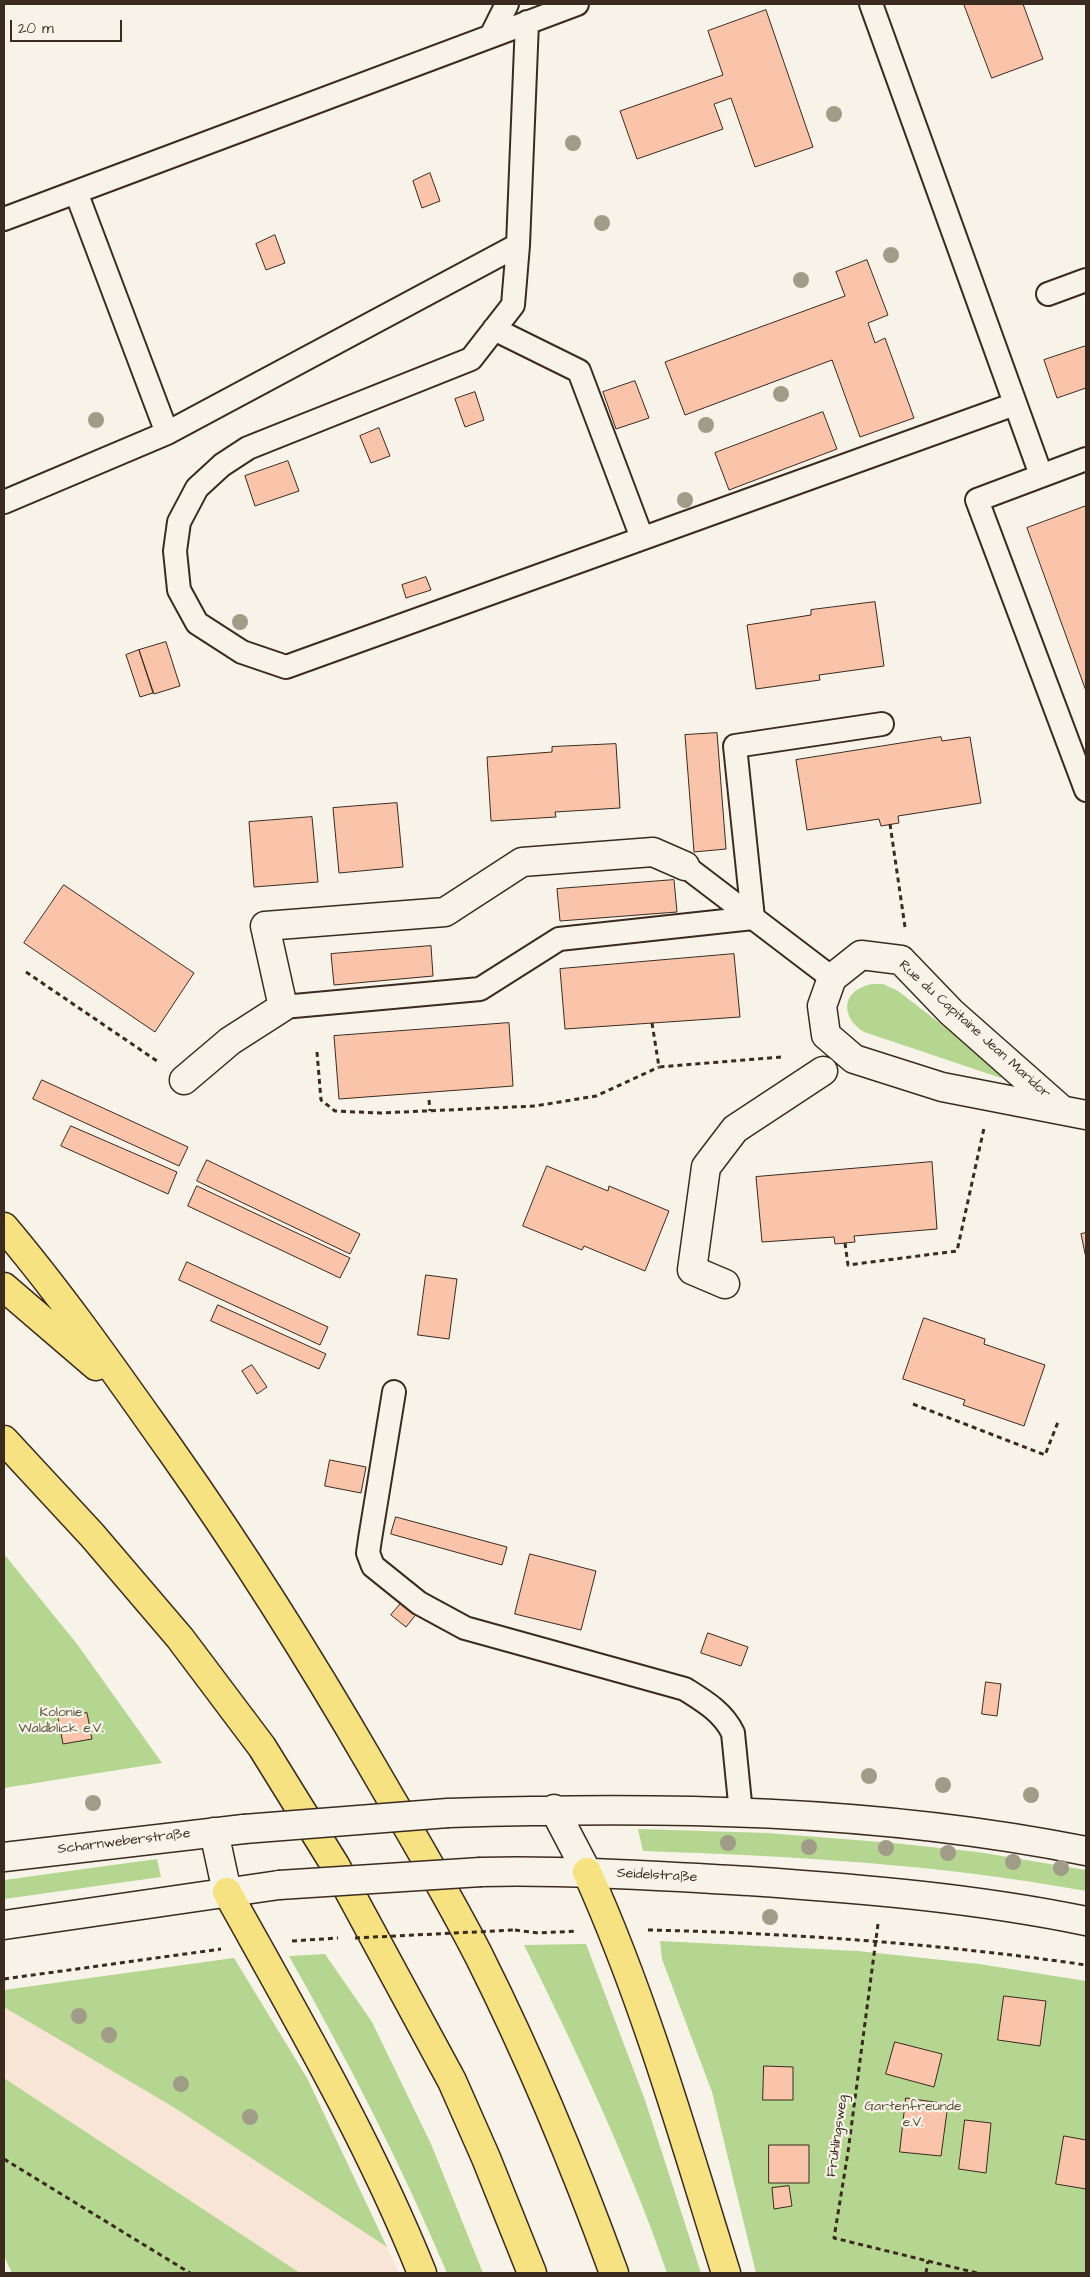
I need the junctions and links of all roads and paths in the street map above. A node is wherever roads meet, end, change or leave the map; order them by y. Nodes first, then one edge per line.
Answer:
1 (507, 4) edge
2 (577, 4) edge
3 (871, 4) edge
4 (527, 22) junction
5 (491, 36) junction
6 (76, 192) junction
7 (4, 219) edge
8 (518, 246) junction
9 (1086, 280) edge
10 (1048, 294) dead end
11 (494, 329) junction
12 (1015, 404) junction
13 (167, 433) junction
14 (1086, 459) edge
15 (1041, 475) junction
16 (4, 502) edge
17 (642, 538) junction
18 (882, 724) dead end
19 (1086, 790) edge
20 (890, 824) dead end
21 (685, 866) joint
22 (753, 918) junction
23 (901, 960) junction
24 (26, 972) dead end
25 (832, 978) junction
26 (283, 1007) junction
27 (652, 1023) dead end
28 (317, 1052) dead end
29 (849, 1054) junction
30 (784, 1057) dead end
31 (659, 1067) junction
32 (823, 1071) joint
33 (184, 1080) joint
34 (991, 1096) junction
35 (429, 1100) dead end
36 (430, 1111) junction
37 (1074, 1112) edge
38 (4, 1227) edge
39 (845, 1243) dead end
40 (725, 1284) dead end
41 (4, 1287) edge
42 (394, 1392) dead end
43 (133, 1398) junction
44 (913, 1404) dead end
45 (1058, 1422) dead end
46 (4, 1440) edge
47 (554, 1810) junction
48 (741, 1813) junction
49 (214, 1832) junction
50 (1086, 1851) edge
51 (4, 1857) edge
52 (587, 1872) junction
53 (878, 1890) junction
54 (227, 1892) junction
55 (1086, 1921) edge
56 (4, 1925) edge
57 (613, 1930) junction
58 (356, 1938) dead end
59 (314, 1939) dead end
60 (876, 1943) junction
61 (257, 1947) junction
62 (1086, 1965) edge
63 (4, 1979) edge
64 (4, 2159) edge
65 (928, 2261) junction
66 (190, 2273) edge
67 (422, 2273) edge
68 (532, 2273) edge
69 (614, 2273) edge
70 (726, 2273) edge
71 (926, 2273) edge
72 (977, 2273) edge

1 - 5 lane
2 - 4 lane
3 - 12 lane
4 - 5 lane
4 - 8 lane
5 - 6 lane
6 - 7 lane
6 - 13 lane
8 - 11 lane
8 - 13 lane
9 - 10 lane
11 - 17 lane
11 - 17 lane
12 - 15 lane
12 - 17 lane
13 - 16 lane
14 - 15 lane
15 - 19 lane
18 - 22 lane
20 - 23 path
21 - 22 lane
21 - 26 main road
22 - 25 lane
22 - 26 lane
23 - 25 main road, Rue du Capitaine Jean Maridor
23 - 37 main road, Rue du Capitaine Jean Maridor
24 - 33 path
25 - 29 main road, Rue du Capitaine Jean Maridor
26 - 33 main road
27 - 31 path
28 - 36 path
29 - 32 lane
29 - 34 main road, Rue du Capitaine Jean Maridor
30 - 31 path
31 - 36 path
32 - 40 main road
34 - 37 main road, Rue du Capitaine Jean Maridor
34 - 39 path
35 - 36 path
38 - 43 highway
41 - 43 highway
42 - 48 lane
43 - 69 highway
44 - 45 path
46 - 68 highway
47 - 48 main road
47 - 49 main road, Scharnweberstraße, bridge
47 - 52 main road
48 - 50 main road
49 - 51 main road, Scharnweberstraße
49 - 54 main road
52 - 53 main road, Seidelstraße
52 - 54 main road, Seidelstraße, bridge
52 - 57 highway
53 - 55 main road, Seidelstraße
53 - 60 path, Frühlingsweg
54 - 56 main road
54 - 61 highway
57 - 58 path, bridge
57 - 60 path
57 - 70 highway
59 - 61 path
60 - 62 path
60 - 65 path, Frühlingsweg
61 - 63 path
61 - 67 highway
64 - 66 path
65 - 71 path
65 - 72 path, Frühlingsweg

